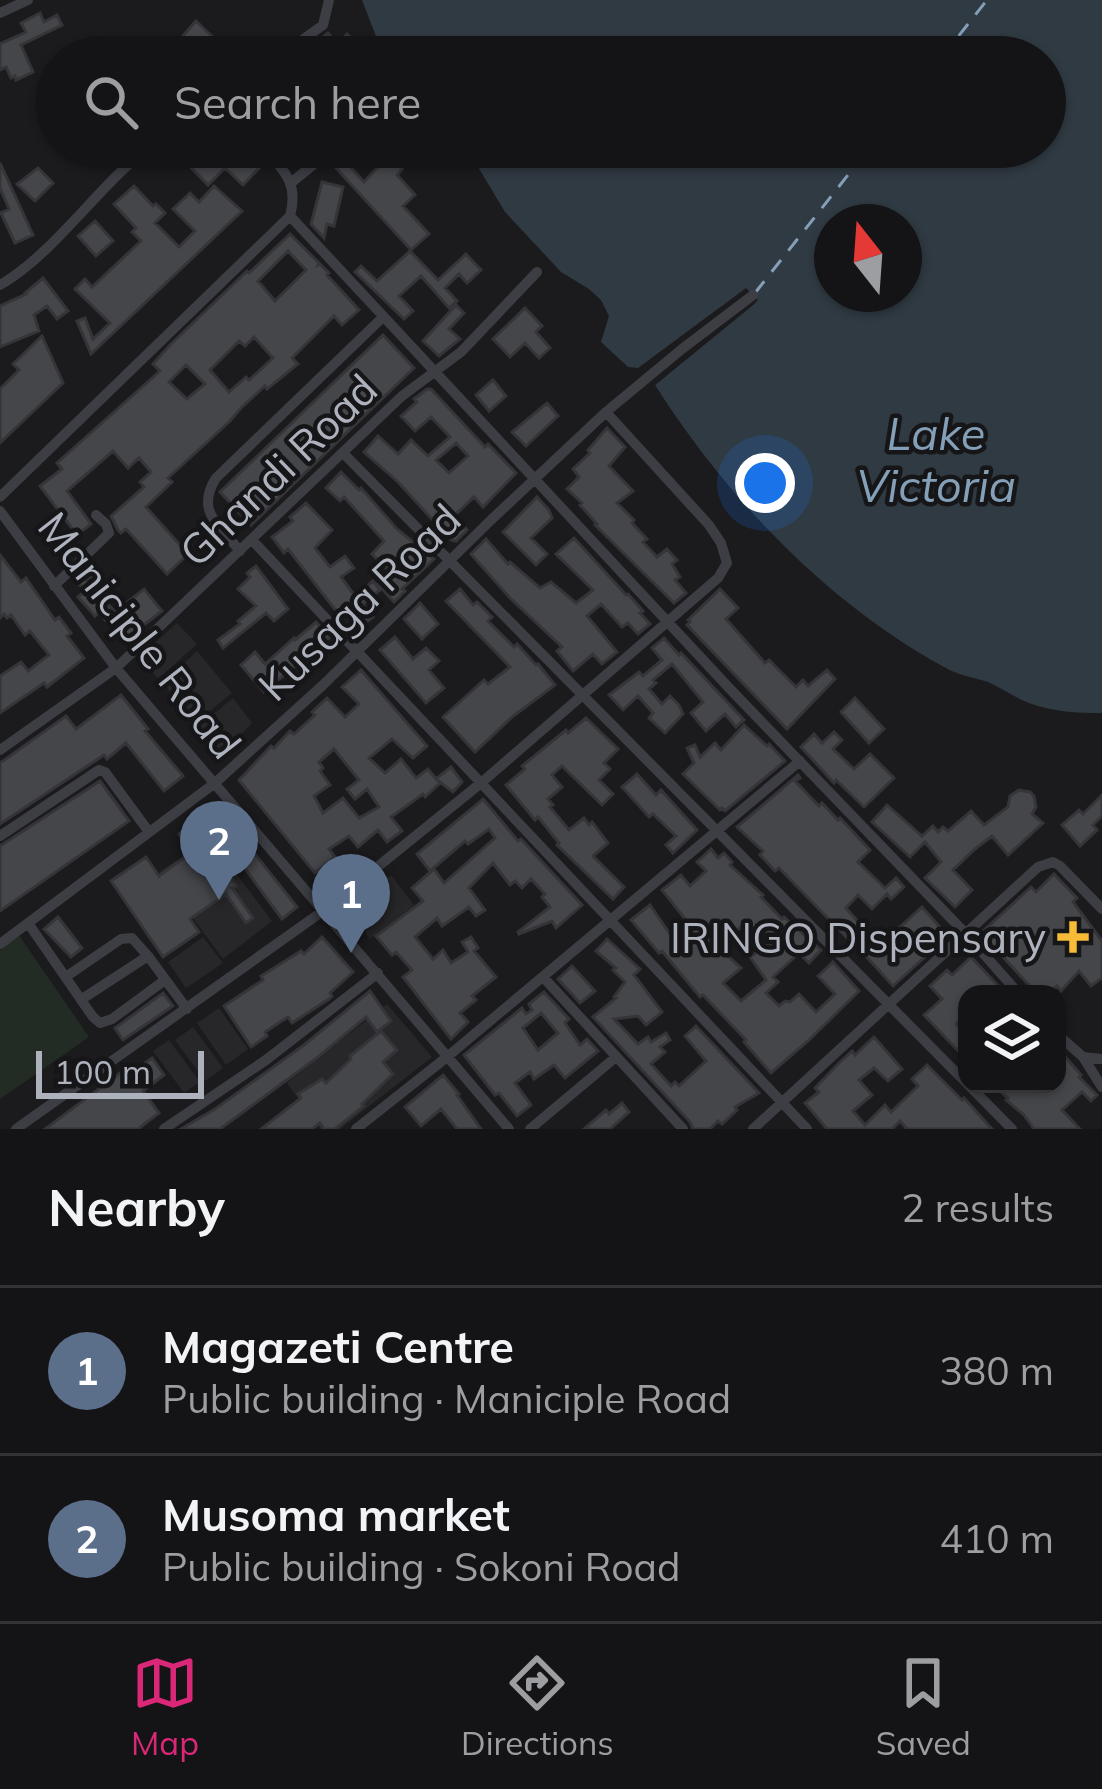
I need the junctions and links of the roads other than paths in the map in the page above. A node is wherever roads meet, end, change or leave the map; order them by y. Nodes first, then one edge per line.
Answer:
1 (28, 0) edge
2 (329, 0) edge
3 (0, 13) edge
4 (307, 36) edge
5 (125, 168) edge
6 (280, 168) edge
7 (309, 168) edge
8 (292, 182) junction
9 (290, 216) junction
10 (537, 272) dead end
11 (0, 285) edge
12 (754, 295) dead end
13 (382, 318) junction
14 (433, 372) junction
15 (606, 412) junction
16 (343, 453) junction
17 (535, 479) junction
18 (0, 497) edge
19 (0, 511) edge
20 (96, 515) dead end
21 (252, 540) junction
22 (239, 551) junction
23 (452, 559) junction
24 (54, 586) junction
25 (668, 621) junction
26 (358, 651) junction
27 (116, 668) junction
28 (582, 695) junction
29 (0, 750) edge
30 (800, 761) junction
31 (215, 783) junction
32 (482, 783) junction
33 (716, 831) junction
34 (149, 832) junction
35 (0, 836) edge
36 (1102, 909) edge
37 (323, 910) junction
38 (611, 918) junction
39 (28, 923) junction
40 (967, 935) junction
41 (1, 940) edge
42 (148, 956) junction
43 (378, 973) junction
44 (67, 976) junction
45 (543, 977) junction
46 (165, 980) junction
47 (1011, 985) edge
48 (82, 999) junction
49 (890, 1005) junction
50 (187, 1009) junction
51 (1066, 1042) edge
52 (447, 1057) junction
53 (616, 1057) junction
54 (1083, 1057) junction
55 (1102, 1059) edge
56 (1102, 1088) edge
57 (782, 1102) junction
58 (16, 1129) edge
59 (164, 1129) edge
60 (356, 1129) edge
61 (508, 1129) edge
62 (530, 1129) edge
63 (682, 1129) edge
64 (753, 1129) edge
65 (807, 1129) edge
66 (1012, 1129) edge

1 - 3 street
2 - 4 street
5 - 11 street
6 - 8 street
7 - 8 street
8 - 9 street
9 - 13 street
9 - 18 street
10 - 14 street, Ghandi Road
12 - 15 street, Kusaga Road
13 - 14 street
13 - 22 street
14 - 16 street, Ghandi Road
14 - 17 street
15 - 17 street, Kusaga Road
15 - 25 street
16 - 21 street, Ghandi Road
16 - 23 street
17 - 23 street, Kusaga Road
17 - 25 street
19 - 24 street, Maniciple Road
20 - 24 street
21 - 22 street, Ghandi Road
21 - 26 street
22 - 27 street, Ghandi Road
23 - 26 street, Kusaga Road
23 - 28 street
24 - 27 street, Maniciple Road
25 - 28 street
25 - 30 street
26 - 31 street, Kusaga Road
26 - 32 street
27 - 29 street, Ghandi Road
27 - 31 street, Maniciple Road
28 - 32 street
28 - 33 street
30 - 33 street
30 - 40 street
31 - 34 street, Kusaga Road
31 - 37 street, Maniciple Road
32 - 37 street
32 - 38 street
33 - 38 street
33 - 49 street
34 - 35 street
34 - 39 street, Kusaga Road
36 - 40 street
37 - 43 street, Maniciple Road
37 - 50 street
38 - 45 street
38 - 57 street
39 - 41 street, Kusaga Road
39 - 44 street
40 - 47 street
40 - 49 street
42 - 44 street
42 - 46 street
42 - 48 street
43 - 52 street, Maniciple Road
43 - 59 street
44 - 48 street
45 - 52 street
45 - 53 street
46 - 48 street
46 - 50 street
49 - 57 street
49 - 66 street
50 - 58 street
51 - 54 street
52 - 60 street
52 - 61 street, Maniciple Road
53 - 62 street
53 - 63 street
54 - 55 street
54 - 56 street
57 - 64 street
57 - 65 street

